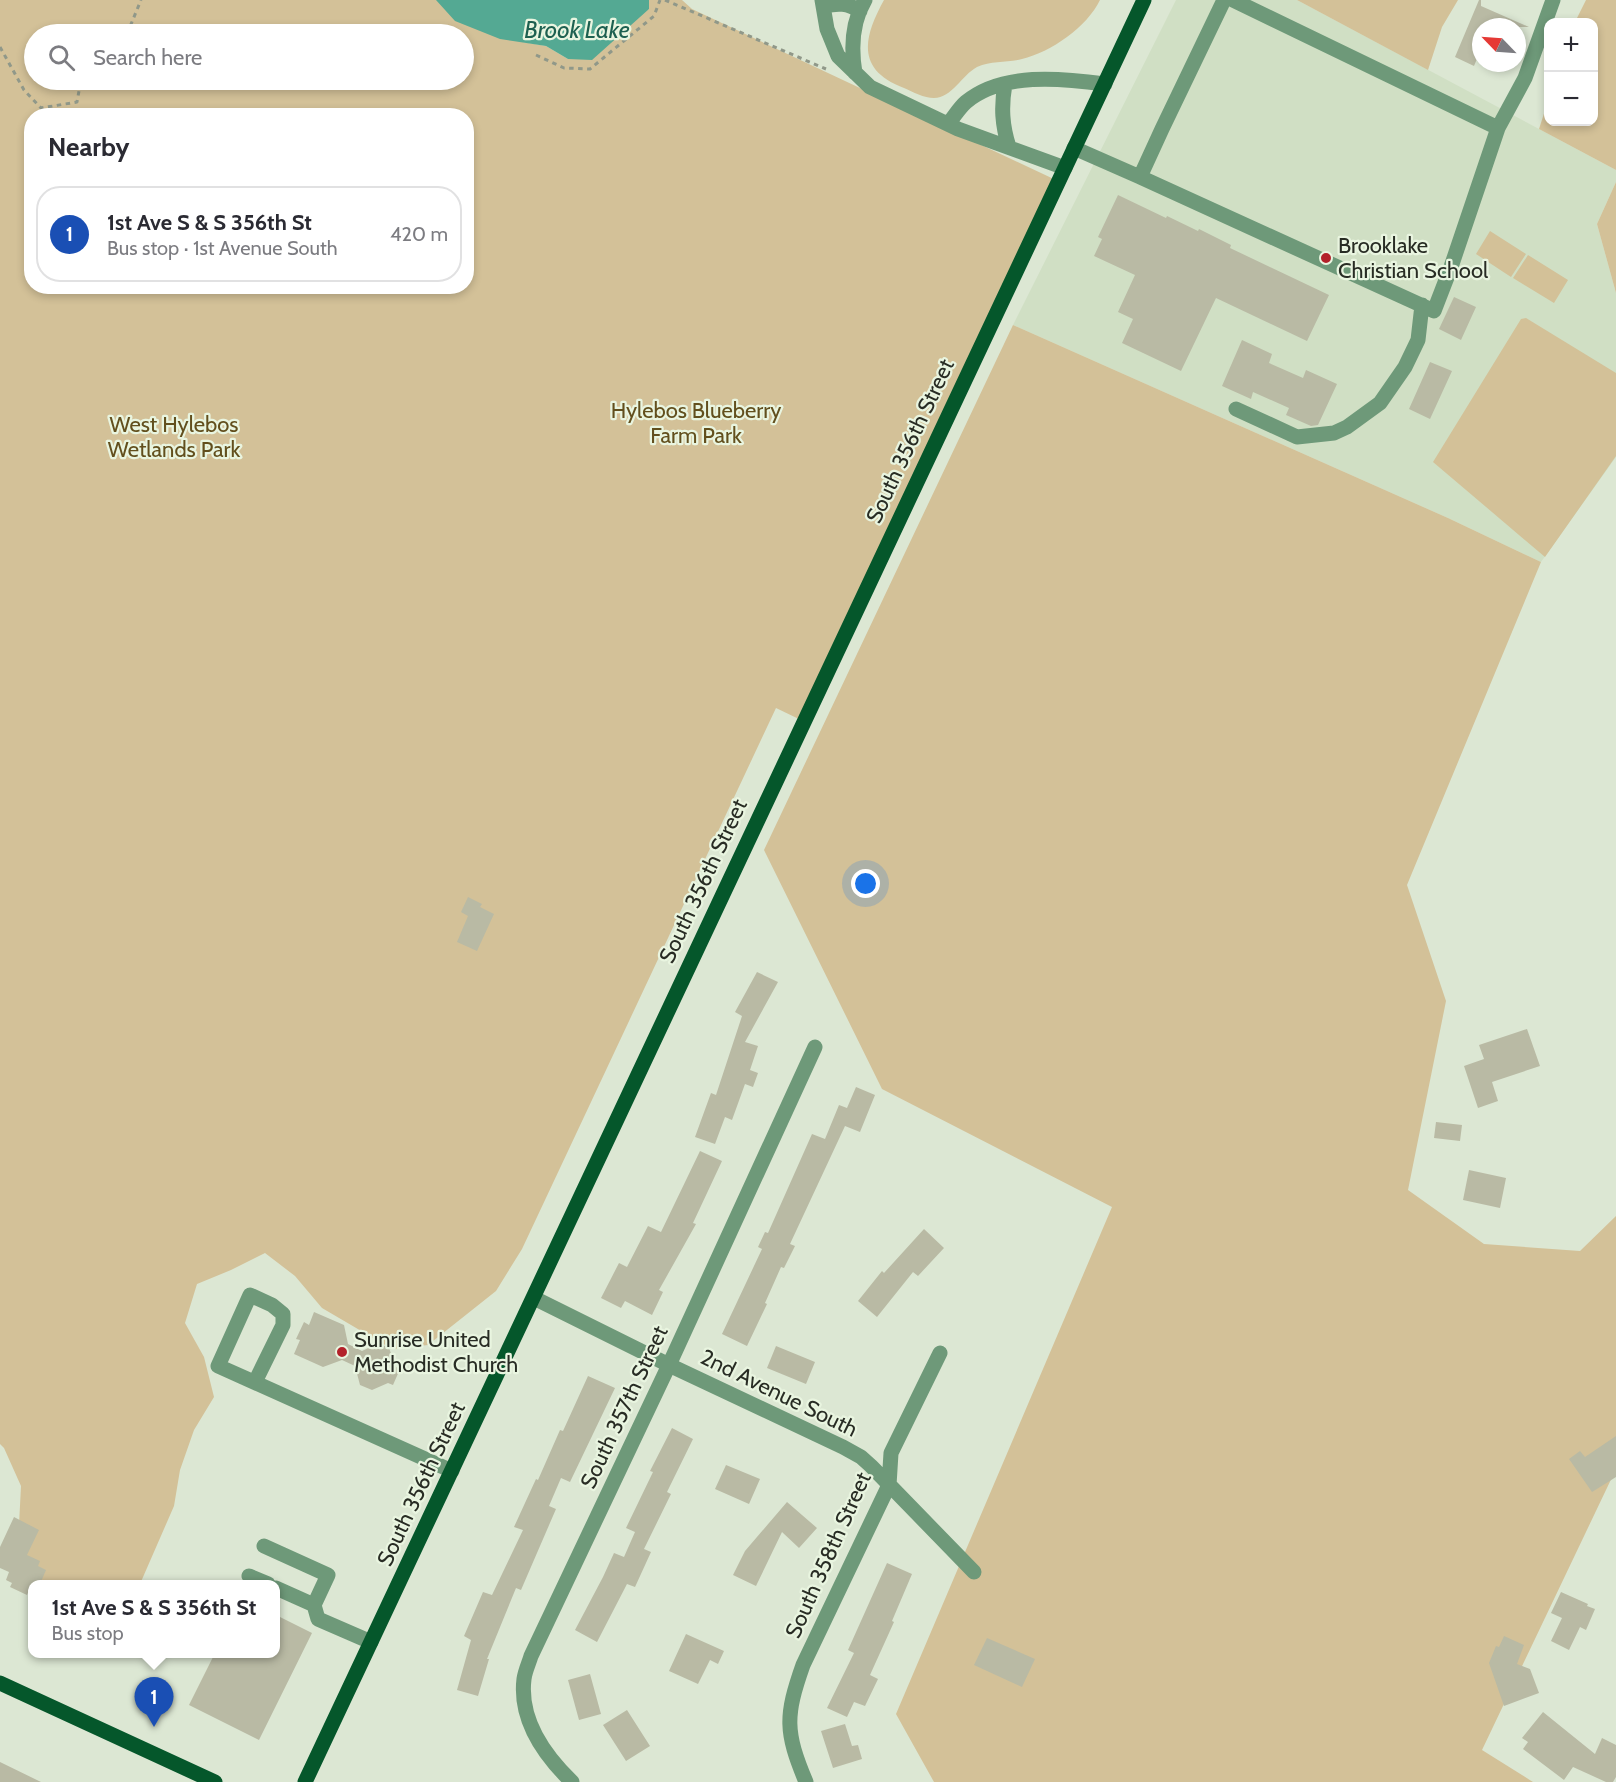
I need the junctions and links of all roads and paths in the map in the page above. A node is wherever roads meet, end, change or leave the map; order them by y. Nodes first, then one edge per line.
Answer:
1 (141, 0) edge
2 (660, 0) edge
3 (665, 0) edge
4 (1144, 0) edge
5 (1224, 0) edge
6 (1233, 0) edge
7 (1553, 0) edge
8 (823, 3) edge
9 (863, 5) edge
10 (131, 24) edge
11 (0, 47) edge
12 (536, 54) dead end
13 (826, 69) dead end
14 (855, 73) junction
15 (1005, 84) junction
16 (1105, 84) junction
17 (24, 90) edge
18 (24, 90) edge
19 (79, 90) edge
20 (41, 108) edge
21 (41, 108) edge
22 (948, 124) junction
23 (1498, 128) junction
24 (1009, 147) junction
25 (1074, 148) junction
26 (1065, 168) junction
27 (1140, 177) junction
28 (1422, 305) junction
29 (1236, 409) dead end
30 (815, 1047) dead end
31 (534, 1298) junction
32 (940, 1353) dead end
33 (669, 1365) junction
34 (255, 1382) junction
35 (452, 1472) junction
36 (889, 1485) junction
37 (264, 1546) dead end
38 (974, 1572) dead end
39 (249, 1576) dead end
40 (258, 1580) edge
41 (280, 1590) edge
42 (314, 1605) junction
43 (371, 1642) junction
44 (0, 1683) edge
45 (215, 1782) edge
46 (305, 1782) edge
47 (572, 1782) edge
48 (806, 1782) edge

1 - 10 path
2 - 12 path
3 - 13 path
4 - 16 main road, South 356th Street
5 - 27 street
6 - 23 street
7 - 23 street
8 - 9 street
8 - 14 street
9 - 14 street
11 - 17 path
14 - 22 street
15 - 16 street
15 - 22 street
15 - 24 street
16 - 25 main road, South 356th Street
18 - 20 path
19 - 21 path
22 - 24 street
23 - 28 street
24 - 26 street
25 - 26 main road, South 356th Street
25 - 27 street
26 - 31 main road, South 356th Street
27 - 28 street
28 - 29 street
30 - 33 street, South 357th Street
31 - 33 street, 2nd Avenue South
31 - 35 main road, South 356th Street
32 - 36 street, South 358th Street
33 - 36 street, 2nd Avenue South
33 - 47 street, South 357th Street
34 - 34 street
34 - 35 street
35 - 43 main road, South 356th Street
36 - 38 street, 2nd Avenue South
36 - 48 street, South 358th Street
37 - 42 street
39 - 40 street
41 - 42 street
42 - 43 street
43 - 46 main road, South 356th Street
44 - 45 main road

